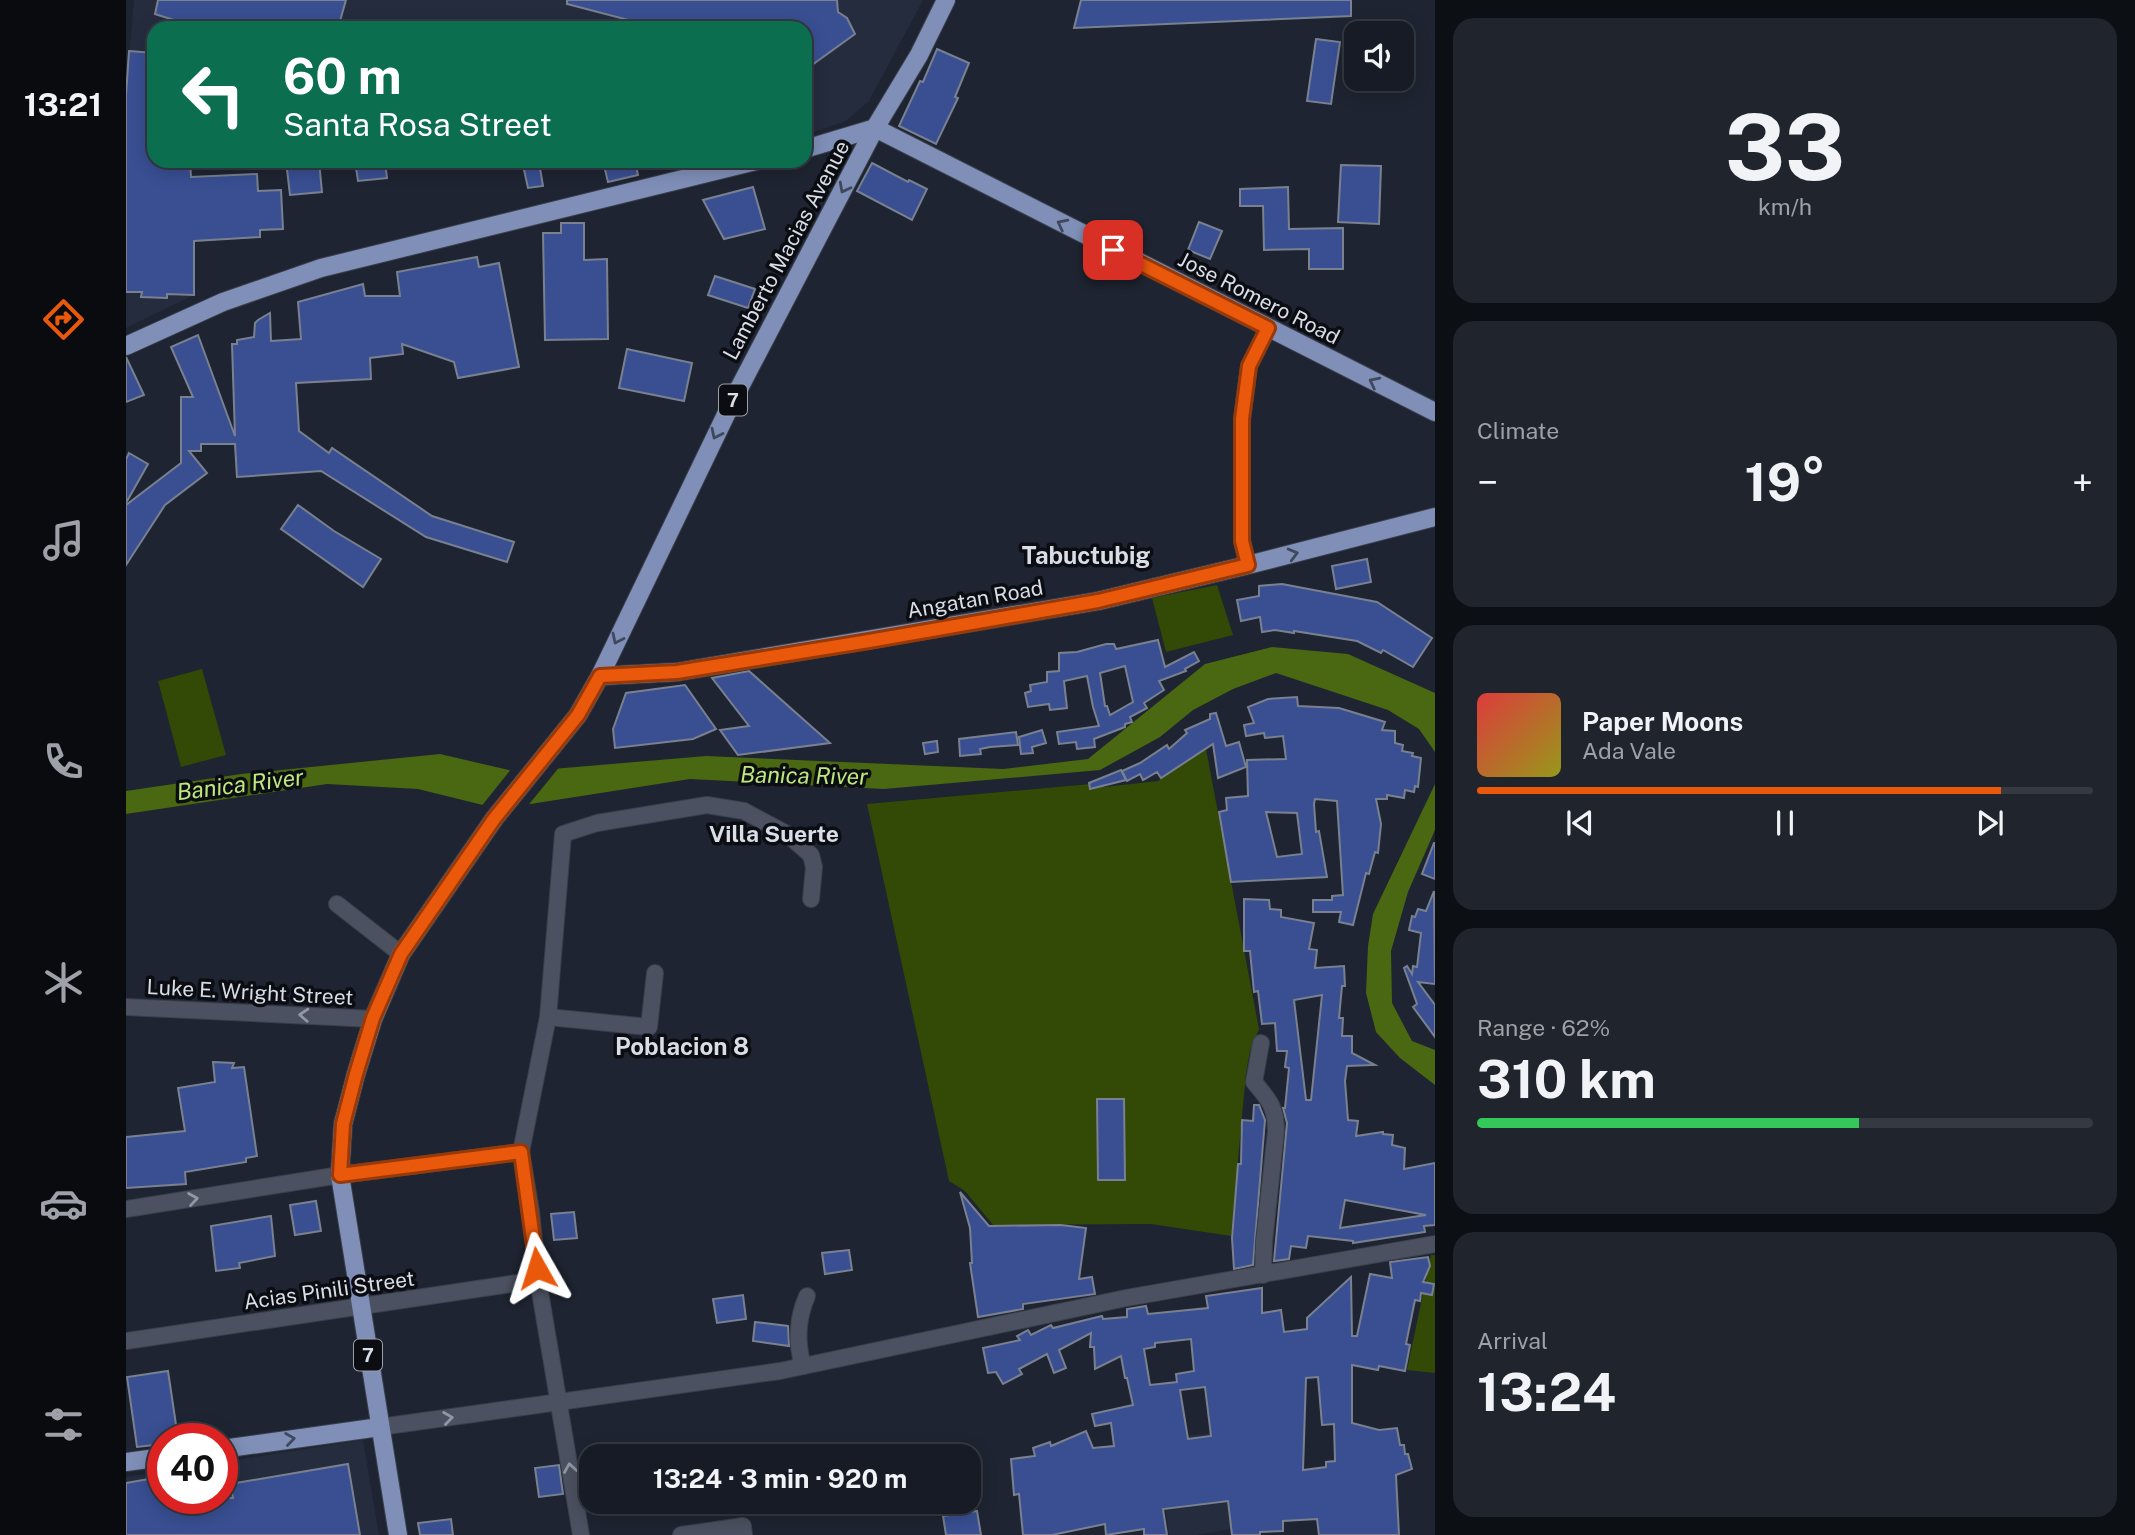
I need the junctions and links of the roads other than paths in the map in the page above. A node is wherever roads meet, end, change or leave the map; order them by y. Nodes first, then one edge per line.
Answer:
1 (946, 0) edge
2 (875, 128) junction
3 (812, 147) edge
4 (728, 168) edge
5 (1268, 328) junction
6 (126, 346) edge
7 (1435, 412) edge
8 (1435, 517) edge
9 (1248, 565) junction
10 (600, 676) junction
11 (811, 899) dead end
12 (337, 904) dead end
13 (401, 954) junction
14 (655, 973) dead end
15 (126, 1007) edge
16 (548, 1017) junction
17 (373, 1018) junction
18 (1261, 1043) dead end
19 (521, 1152) junction
20 (340, 1175) junction
21 (126, 1209) edge
22 (1435, 1244) edge
23 (1263, 1275) junction
24 (538, 1280) junction
25 (807, 1296) dead end
26 (361, 1307) junction
27 (126, 1341) edge
28 (803, 1366) junction
29 (559, 1402) junction
30 (380, 1427) junction
31 (238, 1447) edge
32 (147, 1459) edge
33 (126, 1462) edge
34 (744, 1530) edge
35 (398, 1535) edge
36 (580, 1535) edge
37 (681, 1535) edge

1 - 2 main road, Lamberto Macias Avenue / 7
2 - 3 main road
5 -> 2 main road, Jose Romero Road
2 -> 10 main road, Lamberto Macias Avenue / 7
4 - 6 main road
7 -> 5 main road, Jose Romero Road
5 - 9 street
9 -> 8 main road, Angatan Road
9 - 10 main road, Angatan Road
10 - 13 main road, 7
11 - 16 street
12 - 13 street
13 - 17 main road, 7
14 - 16 street
17 -> 15 street, Luke E. Wright Street
16 - 19 street
17 - 20 main road, 7
18 - 23 street
19 - 20 street
19 - 24 street
21 -> 20 street
20 - 26 main road, 7
22 - 23 street
23 - 28 street
24 - 26 street, Acias Pinili Street
24 - 29 street
25 - 28 street
26 - 27 street, Acias Pinili Street
26 - 30 main road, 7
28 - 29 street
30 -> 29 street
36 -> 29 street
31 -> 30 main road
30 - 35 main road, 7
32 - 33 main road
34 - 37 street

